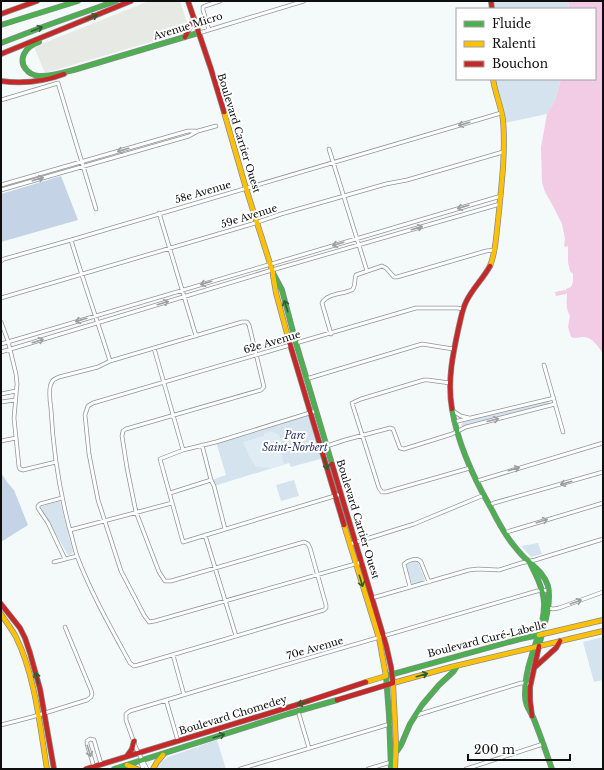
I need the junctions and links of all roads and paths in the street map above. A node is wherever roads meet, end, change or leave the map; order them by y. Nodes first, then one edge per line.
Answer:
1 (37, 1) edge
2 (78, 1) edge
3 (116, 1) edge
4 (131, 1) edge
5 (188, 1) edge
6 (220, 1) edge
7 (304, 1) edge
8 (1, 14) edge
9 (194, 19) junction
10 (1, 25) edge
11 (66, 27) junction
12 (209, 30) junction
13 (198, 33) junction
14 (185, 37) junction
15 (1, 43) edge
16 (1, 54) edge
17 (77, 69) junction
18 (493, 80) edge
19 (1, 81) edge
20 (1, 100) edge
21 (502, 114) junction
22 (216, 126) dead end
23 (198, 131) junction
24 (329, 149) dead end
25 (503, 152) junction
26 (82, 162) junction
27 (334, 162) junction
28 (84, 166) junction
29 (1, 185) edge
30 (246, 188) junction
31 (1, 190) edge
32 (344, 196) junction
33 (501, 196) junction
34 (500, 204) junction
35 (96, 209) dead end
36 (159, 213) junction
37 (440, 214) junction
38 (441, 221) junction
39 (257, 222) junction
40 (395, 227) junction
41 (397, 234) junction
42 (357, 239) junction
43 (71, 240) junction
44 (359, 245) junction
45 (170, 248) junction
46 (494, 250) junction
47 (306, 253) junction
48 (309, 259) junction
49 (1, 261) edge
50 (270, 264) junction
51 (272, 270) junction
52 (367, 271) junction
53 (81, 274) junction
54 (225, 278) junction
55 (227, 284) junction
56 (182, 290) junction
57 (184, 296) junction
58 (1, 298) edge
59 (137, 303) junction
60 (463, 309) junction
61 (139, 310) junction
62 (96, 316) junction
63 (1, 322) edge
64 (98, 323) junction
65 (52, 328) junction
66 (331, 334) junction
67 (54, 336) junction
68 (196, 336) junction
69 (8, 342) junction
70 (296, 343) junction
71 (1, 344) edge
72 (290, 345) junction
73 (154, 348) junction
74 (10, 349) junction
75 (453, 349) junction
76 (1, 352) edge
77 (257, 355) junction
78 (110, 361) junction
79 (544, 365) dead end
80 (307, 379) junction
81 (301, 380) junction
82 (164, 382) junction
83 (450, 383) junction
84 (16, 391) junction
85 (1, 394) edge
86 (554, 398) junction
87 (15, 400) junction
88 (1, 402) edge
89 (555, 404) junction
90 (316, 411) junction
91 (452, 411) junction
92 (310, 413) junction
93 (173, 415) junction
94 (471, 419) junction
95 (454, 422) junction
96 (457, 432) junction
97 (563, 432) dead end
98 (362, 435) junction
99 (16, 438) junction
100 (1, 442) edge
101 (603, 443) edge
102 (202, 445) junction
103 (327, 446) junction
104 (321, 448) junction
105 (182, 450) junction
106 (56, 462) junction
107 (470, 468) junction
108 (603, 472) edge
109 (211, 480) junction
110 (477, 481) junction
111 (170, 493) junction
112 (341, 494) junction
113 (484, 495) junction
114 (335, 496) junction
115 (62, 498) junction
116 (172, 502) junction
117 (603, 503) edge
118 (490, 505) junction
119 (136, 512) junction
120 (105, 521) junction
121 (225, 529) junction
122 (70, 530) junction
123 (505, 533) junction
124 (205, 535) junction
125 (603, 539) edge
126 (356, 542) junction
127 (350, 544) junction
128 (77, 556) junction
129 (65, 559) junction
130 (528, 561) junction
131 (54, 562) dead end
132 (362, 562) junction
133 (355, 563) junction
134 (215, 568) junction
135 (318, 574) junction
136 (429, 582) junction
137 (410, 587) junction
138 (549, 590) junction
139 (542, 591) junction
140 (603, 592) edge
141 (372, 598) junction
142 (225, 601) junction
143 (1, 604) edge
144 (548, 608) junction
145 (1, 614) edge
146 (603, 620) edge
147 (65, 627) dead end
148 (603, 631) edge
149 (540, 635) junction
150 (236, 636) junction
151 (381, 637) junction
152 (560, 641) junction
153 (540, 646) junction
154 (534, 648) junction
155 (173, 655) junction
156 (457, 666) junction
157 (535, 667) junction
158 (392, 674) junction
159 (386, 676) junction
160 (393, 683) junction
161 (525, 683) junction
162 (531, 685) junction
163 (387, 686) junction
164 (184, 695) junction
165 (166, 700) junction
166 (425, 706) junction
167 (431, 710) junction
168 (298, 711) junction
169 (44, 713) junction
170 (37, 715) junction
171 (415, 716) junction
172 (532, 716) junction
173 (396, 723) junction
174 (390, 724) junction
175 (1, 725) edge
176 (134, 741) junction
177 (178, 741) junction
178 (543, 744) junction
179 (310, 748) junction
180 (396, 752) junction
181 (138, 753) junction
182 (164, 754) junction
183 (126, 757) junction
184 (142, 761) junction
185 (393, 762) junction
186 (101, 764) junction
187 (127, 765) junction
188 (94, 766) junction
189 (47, 769) edge
190 (54, 769) edge
191 (86, 769) edge
192 (114, 769) edge
193 (137, 769) edge
194 (143, 769) edge
195 (147, 769) edge
196 (153, 769) edge
197 (240, 769) edge
198 (368, 769) edge
199 (391, 769) edge
200 (395, 769) edge
201 (466, 769) edge
202 (552, 769) edge

1 - 8 main road
2 - 10 main road
15 -> 3 main road
11 -> 4 main road
5 - 9 main road, Boulevard Cartier Ouest
6 - 12 street
7 - 12 street, Avenue Micro
9 - 13 main road, Boulevard Cartier Ouest
9 - 14 main road
11 - 16 main road
11 - 17 main road
12 - 13 street, Avenue Micro
13 - 14 main road, Avenue Micro
13 - 30 main road, Boulevard Cartier Ouest
14 - 17 main road, Avenue Micro
17 - 19 main road
18 - 21 main road
20 - 26 street
21 - 25 main road
21 -> 27 street, 58e Avenue
22 - 23 street
23 -> 26 street
23 - 28 street
24 - 27 street
25 - 32 street, 59e Avenue
25 - 33 main road
26 - 28 street
26 - 29 street
27 - 30 street, 58e Avenue
27 - 32 street
31 -> 28 street
28 - 35 street
30 - 36 street, 58e Avenue
30 - 39 main road, Boulevard Cartier Ouest
32 - 39 street, 59e Avenue
32 - 42 street
33 - 34 main road
33 -> 37 street
34 - 38 street
34 - 46 main road
36 - 43 street, 58e Avenue
36 - 45 street
37 - 38 street
37 - 40 street
41 -> 38 street
39 - 45 street, 59e Avenue
39 - 50 main road, Boulevard Cartier Ouest
40 - 41 street
40 - 42 street
41 - 44 street
42 - 44 street
42 -> 47 street
43 - 49 street, 58e Avenue
43 - 53 street
44 - 48 street
44 - 52 street
45 - 53 street, 59e Avenue
45 - 56 street
46 - 52 street
46 - 60 main road
47 - 48 street
47 - 50 street
48 - 51 street
50 - 51 main road, Boulevard Cartier Ouest
50 - 54 street
51 - 55 street
70 -> 51 main road, Boulevard Cartier Ouest
51 - 72 main road, Boulevard Cartier Ouest
52 - 66 street
53 - 58 street, 59e Avenue
53 - 62 street
54 - 55 street
54 -> 56 street
55 - 57 street
56 - 57 street
56 - 59 street
61 -> 57 street
57 - 68 street
59 - 61 street
59 - 62 street
60 - 66 street, 62e Avenue
60 - 75 main road
61 - 64 street
62 - 64 street
62 -> 65 street
63 - 69 street
64 - 67 street
64 - 78 street
65 - 67 street
65 - 69 street
66 - 70 street, 62e Avenue
74 -> 67 street
68 - 73 street
68 - 77 street
69 - 71 street
69 - 74 street
70 - 72 street, 62e Avenue
70 - 80 main road, Boulevard Cartier Ouest
72 - 77 street, 62e Avenue
72 - 81 main road, Boulevard Cartier Ouest
73 - 78 street
73 - 82 street
74 - 76 street
74 - 84 street
75 - 80 street
75 - 83 main road
77 - 82 street, 62e Avenue
77 - 93 street
78 - 106 street
79 - 86 street
80 - 81 street
80 - 90 main road, Boulevard Cartier Ouest
81 - 92 main road, Boulevard Cartier Ouest
82 - 93 street
82 - 120 street, 62e Avenue
83 - 91 main road
83 - 98 street
84 - 85 street
84 - 87 street
86 - 89 street
86 - 94 street
87 - 88 street
87 - 99 street
96 -> 89 street
89 - 97 street
90 - 92 street
90 - 103 main road, Boulevard Cartier Ouest
91 - 94 street
91 - 95 main road
92 - 102 street
92 - 104 main road, Boulevard Cartier Ouest
93 - 105 street
93 - 119 street
94 - 95 street
95 - 96 main road
96 - 98 street
96 - 107 main road
98 - 103 street
98 - 107 street
99 - 100 street
99 - 106 street
110 -> 101 street
102 - 105 street
102 - 109 street
103 - 104 street
103 - 112 main road, Boulevard Cartier Ouest
104 -> 114 main road, Boulevard Cartier Ouest
105 - 111 street
106 - 115 street
107 - 110 main road
108 -> 118 street
109 - 111 street
109 - 121 street
110 - 113 main road
111 - 116 street
112 - 114 street
112 - 126 main road, Boulevard Cartier Ouest
113 - 118 main road
113 - 126 street
114 - 121 street
114 - 127 main road, Boulevard Cartier Ouest
115 - 122 street
115 - 129 street
116 - 119 street
116 - 124 street
123 -> 117 street
118 - 123 main road
119 - 120 street
119 - 134 street
120 - 122 street
120 - 142 street
121 - 124 street
122 - 128 street
123 - 130 main road
124 - 134 street
125 - 130 street
126 - 127 street
126 - 132 main road, Boulevard Cartier Ouest
127 - 133 main road, Boulevard Cartier Ouest
128 - 129 street
128 - 155 street
129 - 131 street
130 - 136 street
130 - 138 main road
130 - 139 main road
132 - 133 street
132 - 141 main road, Boulevard Cartier Ouest
133 - 135 street
133 -> 151 main road, Boulevard Cartier Ouest
134 - 135 street
134 - 142 street
135 - 142 street
135 - 150 street
136 - 137 street
136 - 137 street
137 - 141 street
138 - 139 street, 70e Avenue
138 - 144 main road
139 - 149 main road
139 - 151 street, 70e Avenue
144 -> 140 street
141 - 151 main road, Boulevard Cartier Ouest
142 - 150 street
169 -> 143 main road
144 - 149 main road
145 - 170 main road
146 - 149 main road, Boulevard Curé-Labelle
147 - 169 street
148 - 152 main road, Boulevard Curé-Labelle
149 - 153 main road
149 - 154 main road
149 - 158 main road, Boulevard Curé-Labelle
150 - 155 street
151 - 158 main road, Boulevard Cartier Ouest
151 - 159 main road, Boulevard Cartier Ouest
151 - 164 street, 70e Avenue
152 - 153 main road, Boulevard Curé-Labelle
152 - 157 main road
153 - 154 main road, Boulevard Curé-Labelle
153 - 157 main road
154 - 156 main road, Boulevard Curé-Labelle
154 - 161 main road
155 - 164 street
160 -> 156 main road, Boulevard Curé-Labelle
156 - 166 main road
157 - 162 main road
158 - 159 main road, Boulevard Curé-Labelle
158 - 160 main road, Boulevard Cartier Ouest
159 - 163 main road
159 -> 177 main road, Boulevard Chomedey
160 - 163 main road, Boulevard Curé-Labelle
160 - 173 main road
161 - 162 street
161 - 167 street
161 - 172 main road
162 - 172 main road
163 - 168 main road, Boulevard Chomedey
163 - 174 main road
164 - 165 street, 70e Avenue
165 - 176 street, 70e Avenue
165 - 177 street
166 - 167 street
166 - 171 main road
167 - 171 street
168 - 179 street
182 -> 168 main road, Boulevard Chomedey
169 - 170 street
169 - 190 main road
170 - 175 street
170 - 189 main road
171 - 180 main road
172 - 178 main road
173 - 174 street
173 - 180 main road
174 - 179 street
174 - 185 main road
176 - 181 street, 70e Avenue
176 - 183 main road
177 - 181 main road, Boulevard Chomedey
178 - 201 street
178 - 202 main road
179 - 197 street
180 - 185 main road
181 - 183 main road, Boulevard Chomedey
181 - 184 street, 70e Avenue
182 - 184 main road, Boulevard Chomedey
182 - 196 main road
183 - 186 main road, Boulevard Chomedey
184 - 187 main road, Boulevard Chomedey
184 - 194 street
184 - 195 street
185 - 198 street
185 - 199 main road
185 - 200 main road
186 - 188 main road, Boulevard Chomedey
186 -> 188 street
187 - 192 main road, Boulevard Chomedey
187 - 193 main road
188 - 191 main road, Boulevard Chomedey

